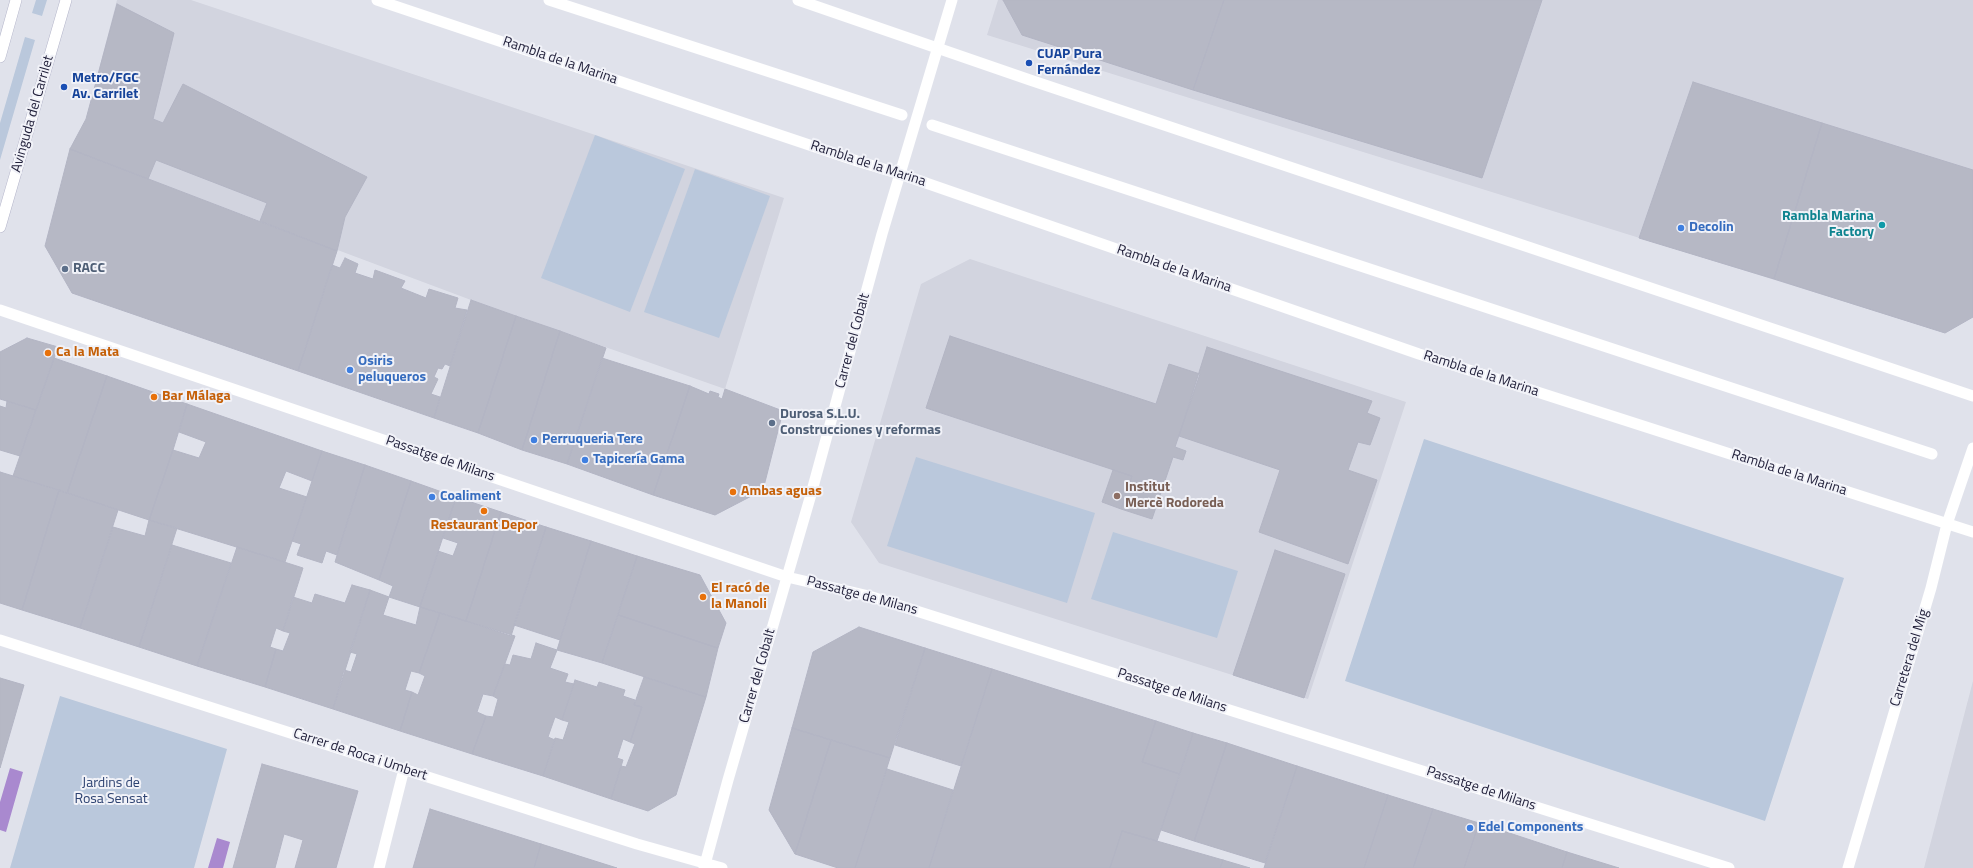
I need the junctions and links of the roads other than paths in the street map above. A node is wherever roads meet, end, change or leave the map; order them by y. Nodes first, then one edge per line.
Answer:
1 (16, 0) edge
2 (66, 0) edge
3 (377, 0) edge
4 (549, 0) edge
5 (798, 0) edge
6 (952, 0) edge
7 (937, 48) junction
8 (0, 56) edge
9 (902, 115) dead end
10 (932, 125) dead end
11 (900, 174) junction
12 (0, 227) edge
13 (0, 310) edge
14 (1973, 396) edge
15 (1973, 448) edge
16 (1932, 454) dead end
17 (1947, 524) junction
18 (1973, 532) edge
19 (787, 577) junction
20 (0, 640) edge
21 (404, 769) junction
22 (705, 866) edge
23 (379, 868) edge
24 (722, 868) edge
25 (1729, 868) edge
26 (1848, 868) edge

1 - 8 street
2 - 12 street, Avinguda del Carrilet
3 - 11 street, Rambla de la Marina
4 - 9 street
5 - 7 street
6 - 7 street, Carrer del Cobalt
7 - 11 street, Carrer del Cobalt
7 - 14 street
10 - 16 street
11 - 17 street, Rambla de la Marina
11 - 19 street, Carrer del Cobalt
13 - 19 street, Passatge de Milans
15 - 17 street, Carretera del Mig
17 - 18 street, Rambla de la Marina
17 - 26 street, Carretera del Mig
19 - 22 street, Carrer del Cobalt
19 - 25 street, Passatge de Milans
20 - 21 street, Carrer de Roca i Umbert
21 - 22 street, Carrer de Roca i Umbert
21 - 23 street
22 - 24 street, Carrer de Roca i Umbert

